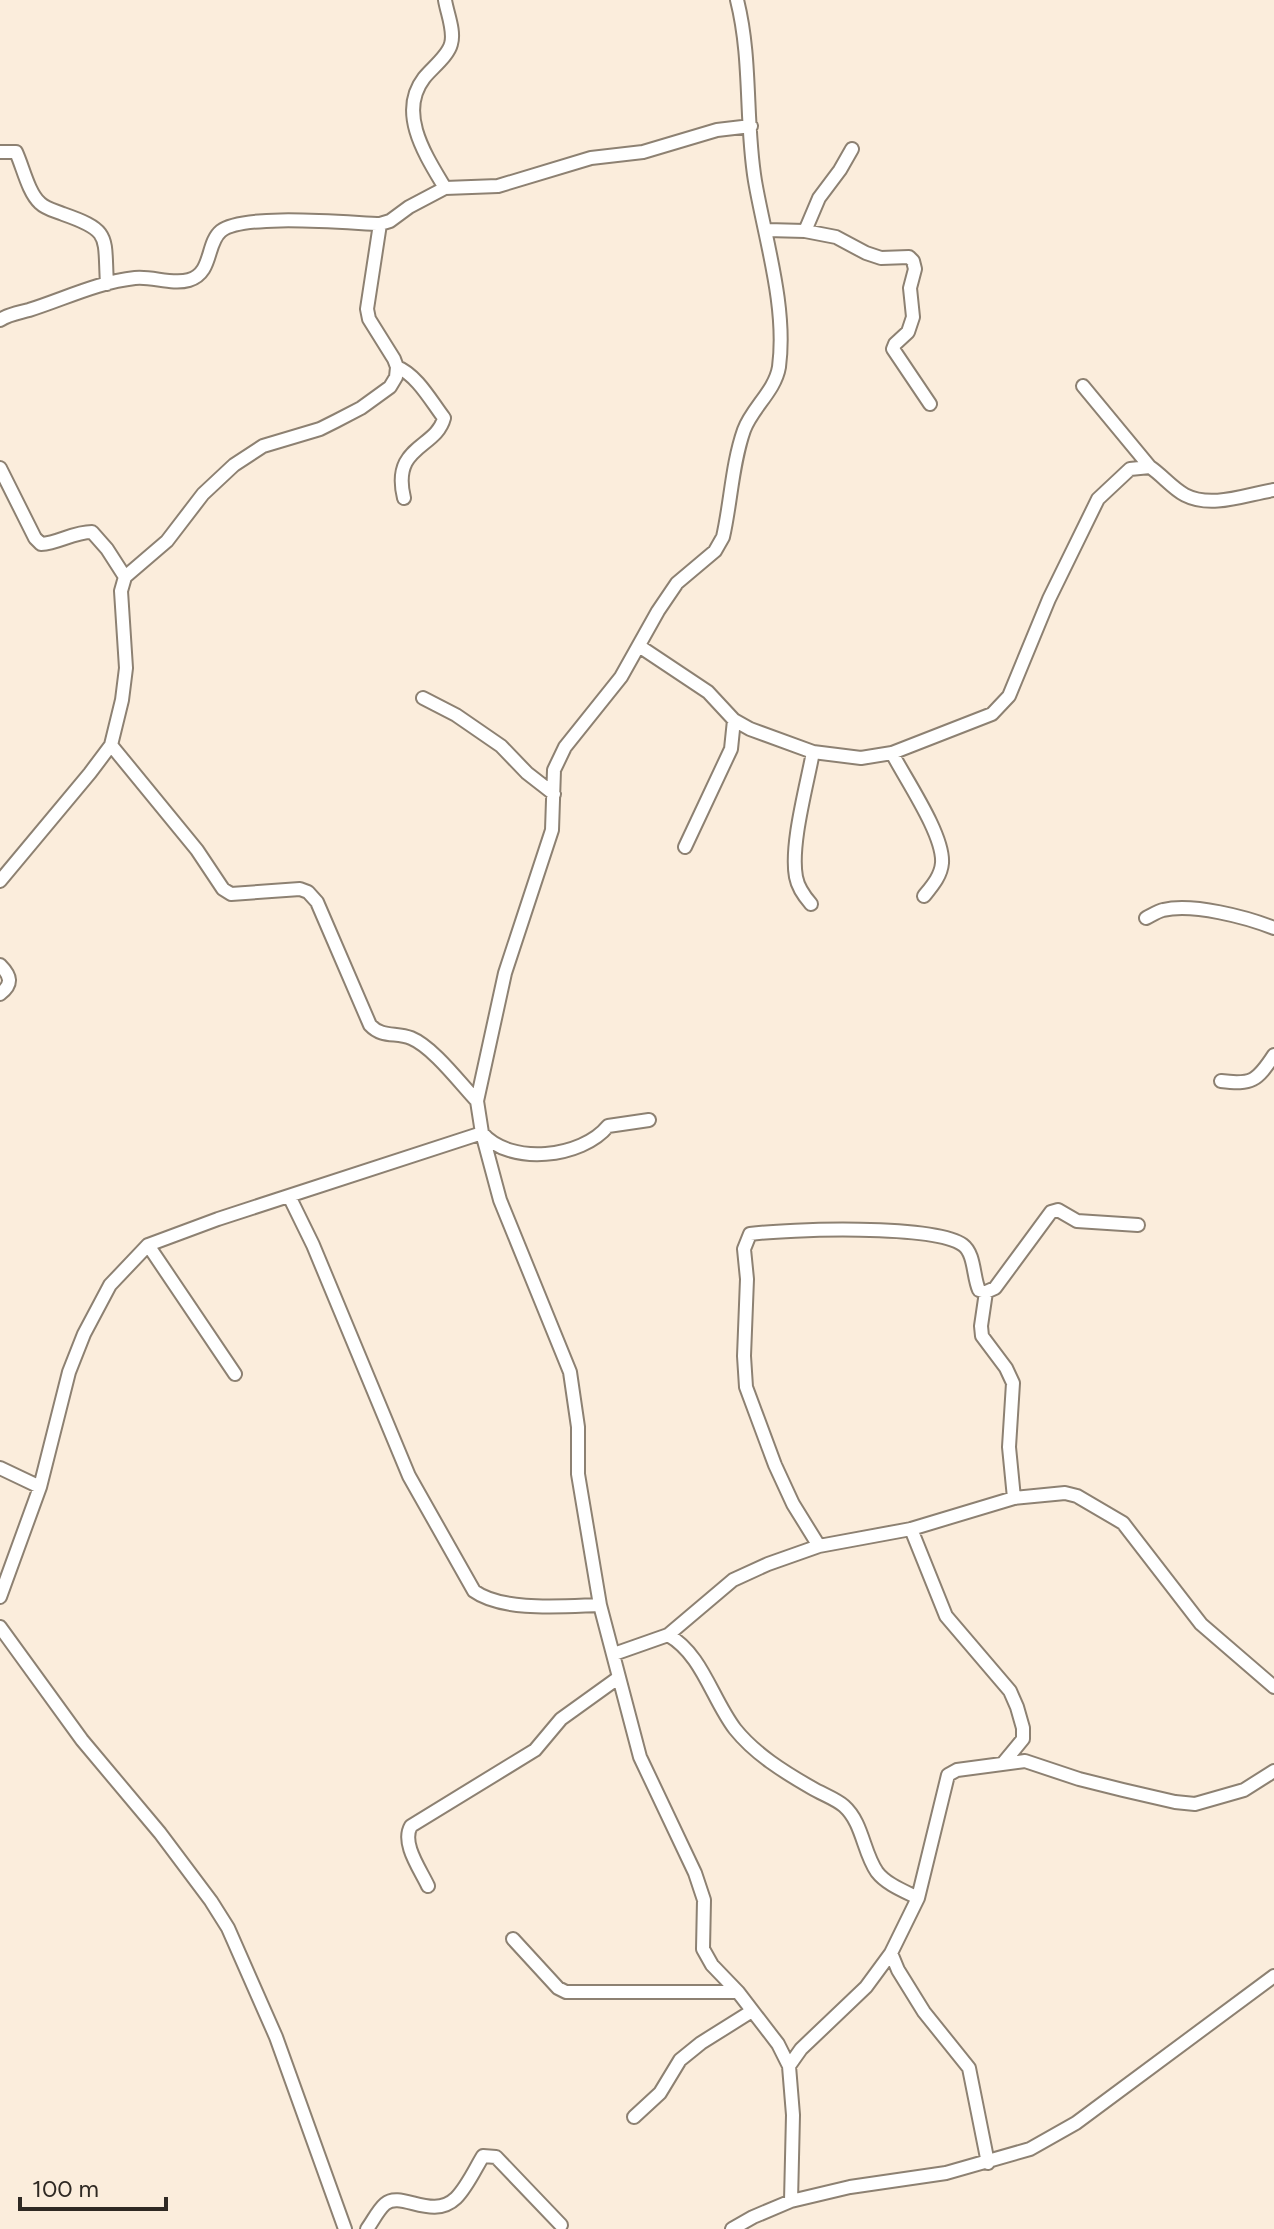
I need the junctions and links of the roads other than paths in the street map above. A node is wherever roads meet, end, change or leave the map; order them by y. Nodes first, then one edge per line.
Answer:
1 (445, 0) edge
2 (737, 0) edge
3 (751, 126) junction
4 (852, 149) dead end
5 (0, 152) edge
6 (445, 188) junction
7 (380, 224) junction
8 (767, 230) junction
9 (805, 231) junction
10 (107, 284) junction
11 (0, 320) edge
12 (397, 367) junction
13 (1083, 386) dead end
14 (930, 404) dead end
15 (1150, 467) junction
16 (0, 468) edge
17 (1274, 490) edge
18 (404, 498) dead end
19 (125, 577) junction
20 (639, 646) junction
21 (423, 698) dead end
22 (734, 720) junction
23 (111, 745) junction
24 (813, 752) junction
25 (892, 753) junction
26 (554, 794) junction
27 (685, 847) dead end
28 (0, 881) edge
29 (924, 896) dead end
30 (811, 904) dead end
31 (1146, 918) dead end
32 (1274, 928) edge
33 (0, 965) edge
34 (0, 994) edge
35 (1274, 1055) edge
36 (1221, 1081) dead end
37 (477, 1101) junction
38 (649, 1120) dead end
39 (482, 1133) junction
40 (289, 1196) junction
41 (1138, 1225) dead end
42 (148, 1245) junction
43 (986, 1292) junction
44 (235, 1374) dead end
45 (0, 1468) edge
46 (40, 1487) junction
47 (1014, 1498) junction
48 (911, 1529) junction
49 (819, 1546) junction
50 (0, 1597) edge
51 (600, 1605) junction
52 (0, 1627) edge
53 (668, 1635) junction
54 (614, 1654) junction
55 (618, 1678) junction
56 (1274, 1687) edge
57 (1002, 1765) junction
58 (1274, 1771) edge
59 (428, 1886) dead end
60 (918, 1898) junction
61 (513, 1939) dead end
62 (891, 1953) junction
63 (1274, 1976) edge
64 (738, 1992) junction
65 (752, 2011) junction
66 (789, 2066) junction
67 (634, 2117) dead end
68 (988, 2163) junction
69 (791, 2201) junction
70 (561, 2225) dead end
71 (345, 2229) edge
72 (367, 2229) edge
73 (732, 2229) edge

1 - 6 street
2 - 3 street
3 - 6 street
3 - 8 street
4 - 9 street
5 - 10 street
6 - 7 street
7 - 10 street
7 - 12 street
8 - 9 street
8 - 20 street
9 - 14 street
10 - 11 street
12 - 18 street
12 - 19 street
13 - 15 street
15 - 17 street
15 - 25 street
16 - 19 street
19 - 23 street
20 - 22 street
20 - 26 street
21 - 26 street
22 - 24 street
22 - 27 street
23 - 28 street
23 - 37 street
24 - 25 street
24 - 30 street
25 - 29 street
26 - 37 street
31 - 32 street
33 - 34 street
35 - 36 street
37 - 39 street
38 - 39 street
39 - 40 street
39 - 51 street
40 - 42 street
40 - 51 street
41 - 43 street
42 - 44 street
42 - 46 street
43 - 47 street
43 - 49 street
45 - 46 street
46 - 50 street
47 - 48 street
47 - 56 street
48 - 49 street
48 - 57 street
49 - 53 street
51 - 54 street
52 - 71 street
53 - 54 street
53 - 60 street
54 - 55 street
55 - 59 street
55 - 64 street
57 - 58 street
57 - 60 street
60 - 62 street
61 - 64 street
62 - 66 street
62 - 68 street
63 - 68 street
64 - 65 street
65 - 66 street
65 - 67 street
66 - 69 street
68 - 69 street
69 - 73 street
70 - 72 street

